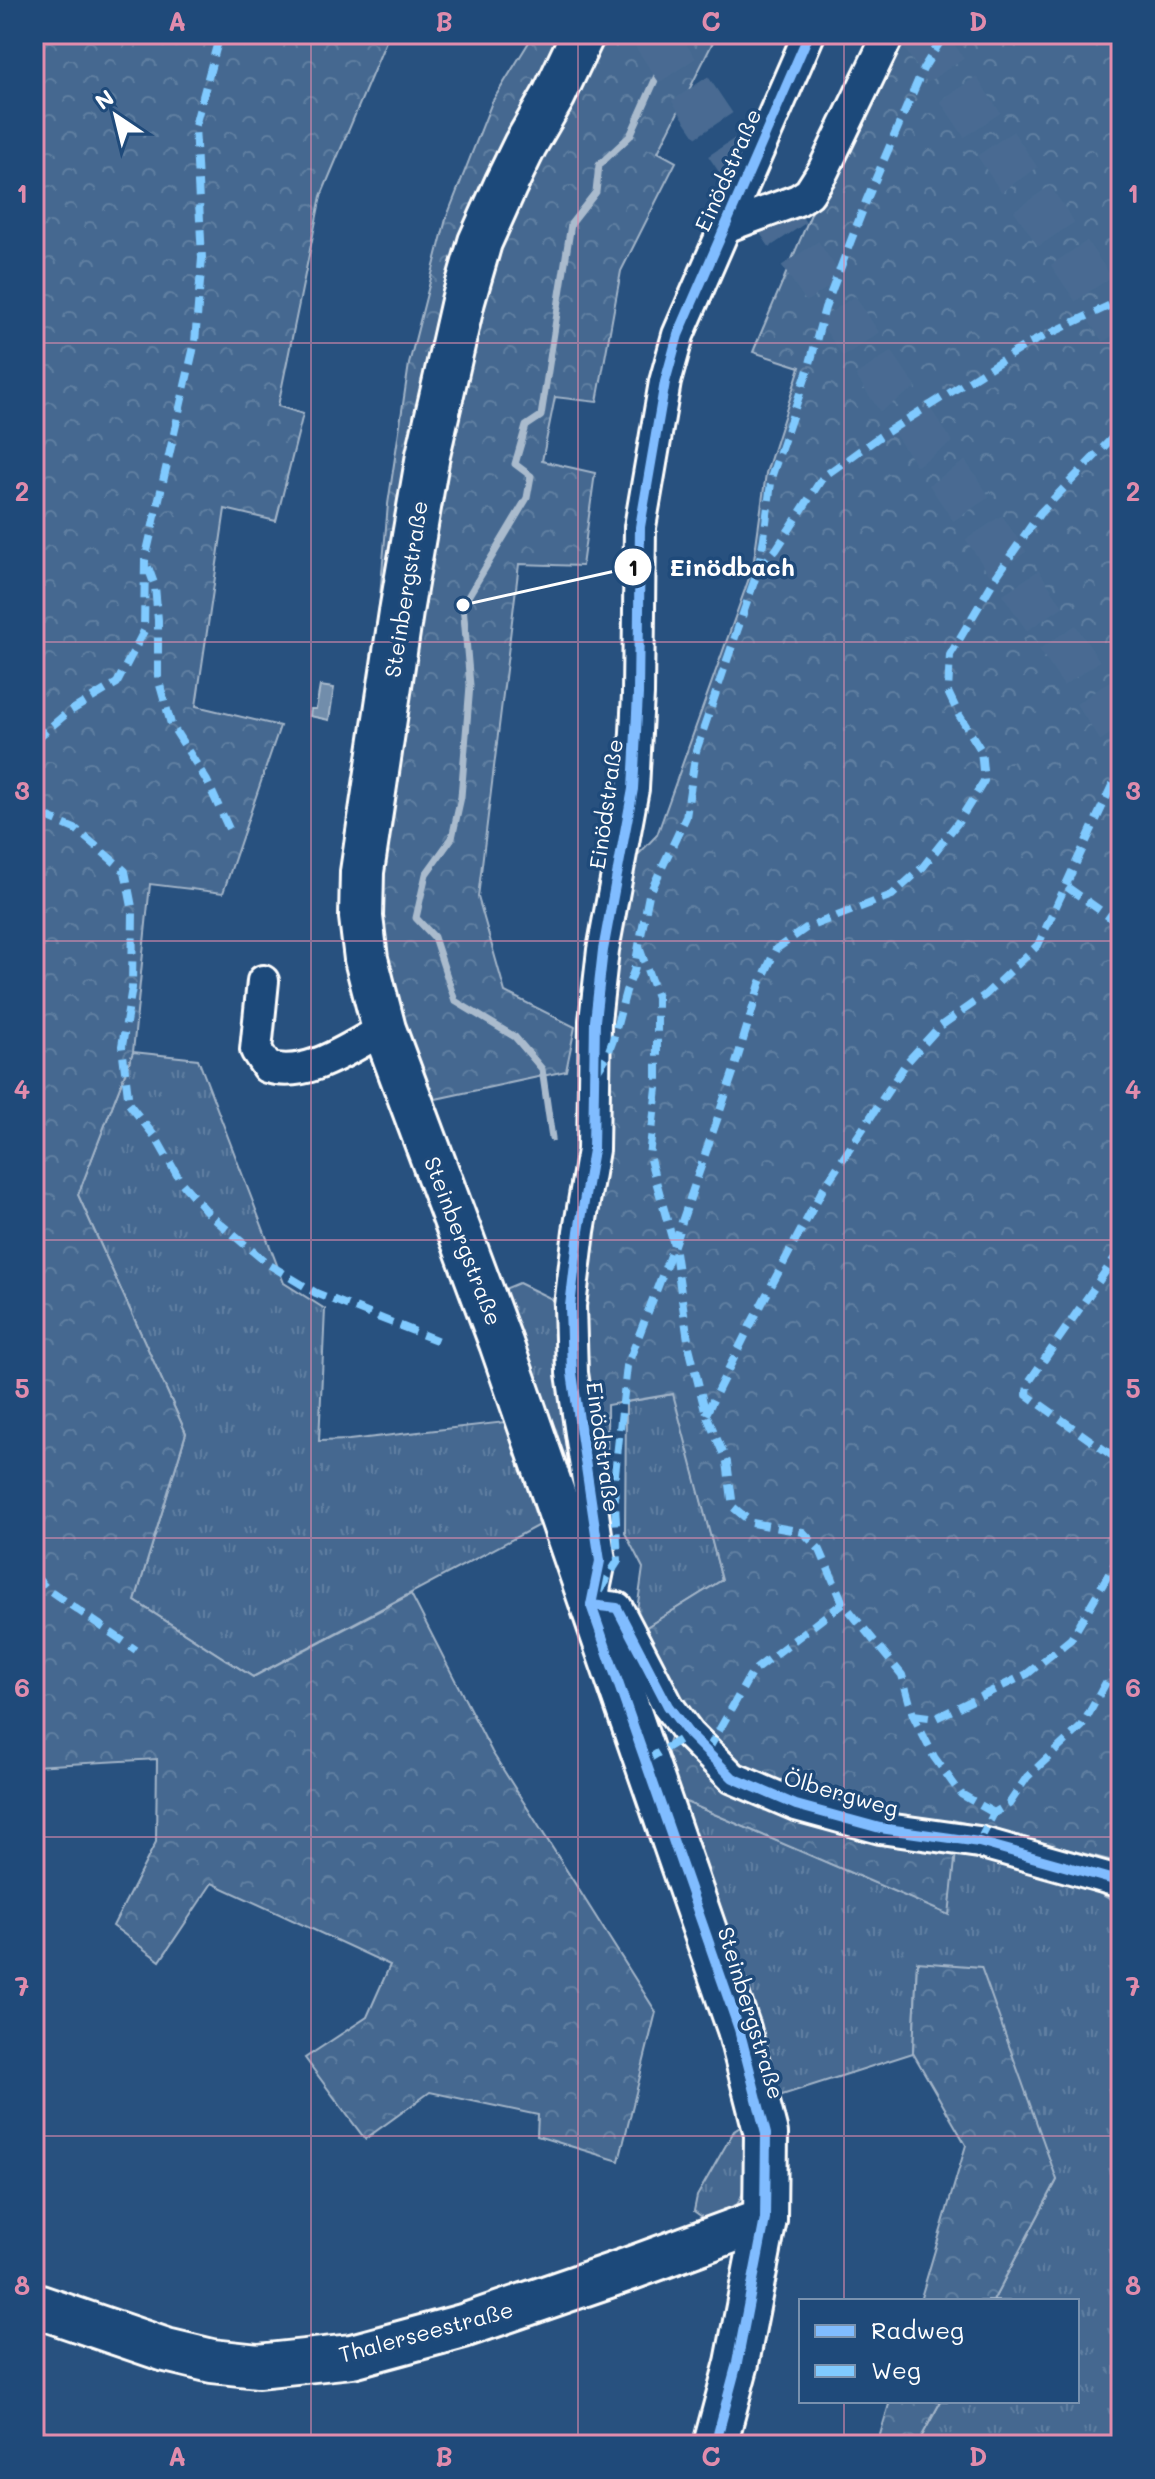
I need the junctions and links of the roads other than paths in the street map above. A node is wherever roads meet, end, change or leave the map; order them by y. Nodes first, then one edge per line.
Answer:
1 (583, 34) edge
2 (809, 34) edge
3 (889, 34) edge
4 (725, 227) junction
5 (263, 981) dead end
6 (384, 1029) junction
7 (591, 1605) junction
8 (1121, 1882) edge
9 (765, 2219) junction
10 (34, 2305) edge
11 (715, 2445) edge

1 - 6 main road, Steinbergstraße
2 - 4 street, Einödstraße
3 - 4 street
4 - 7 street, Einödstraße
5 - 6 street
6 - 7 main road, Steinbergstraße
7 - 8 street, Ölbergweg
7 - 9 main road, Steinbergstraße
9 - 10 main road, Thalerseestraße
9 - 11 main road, Steinbergstraße

